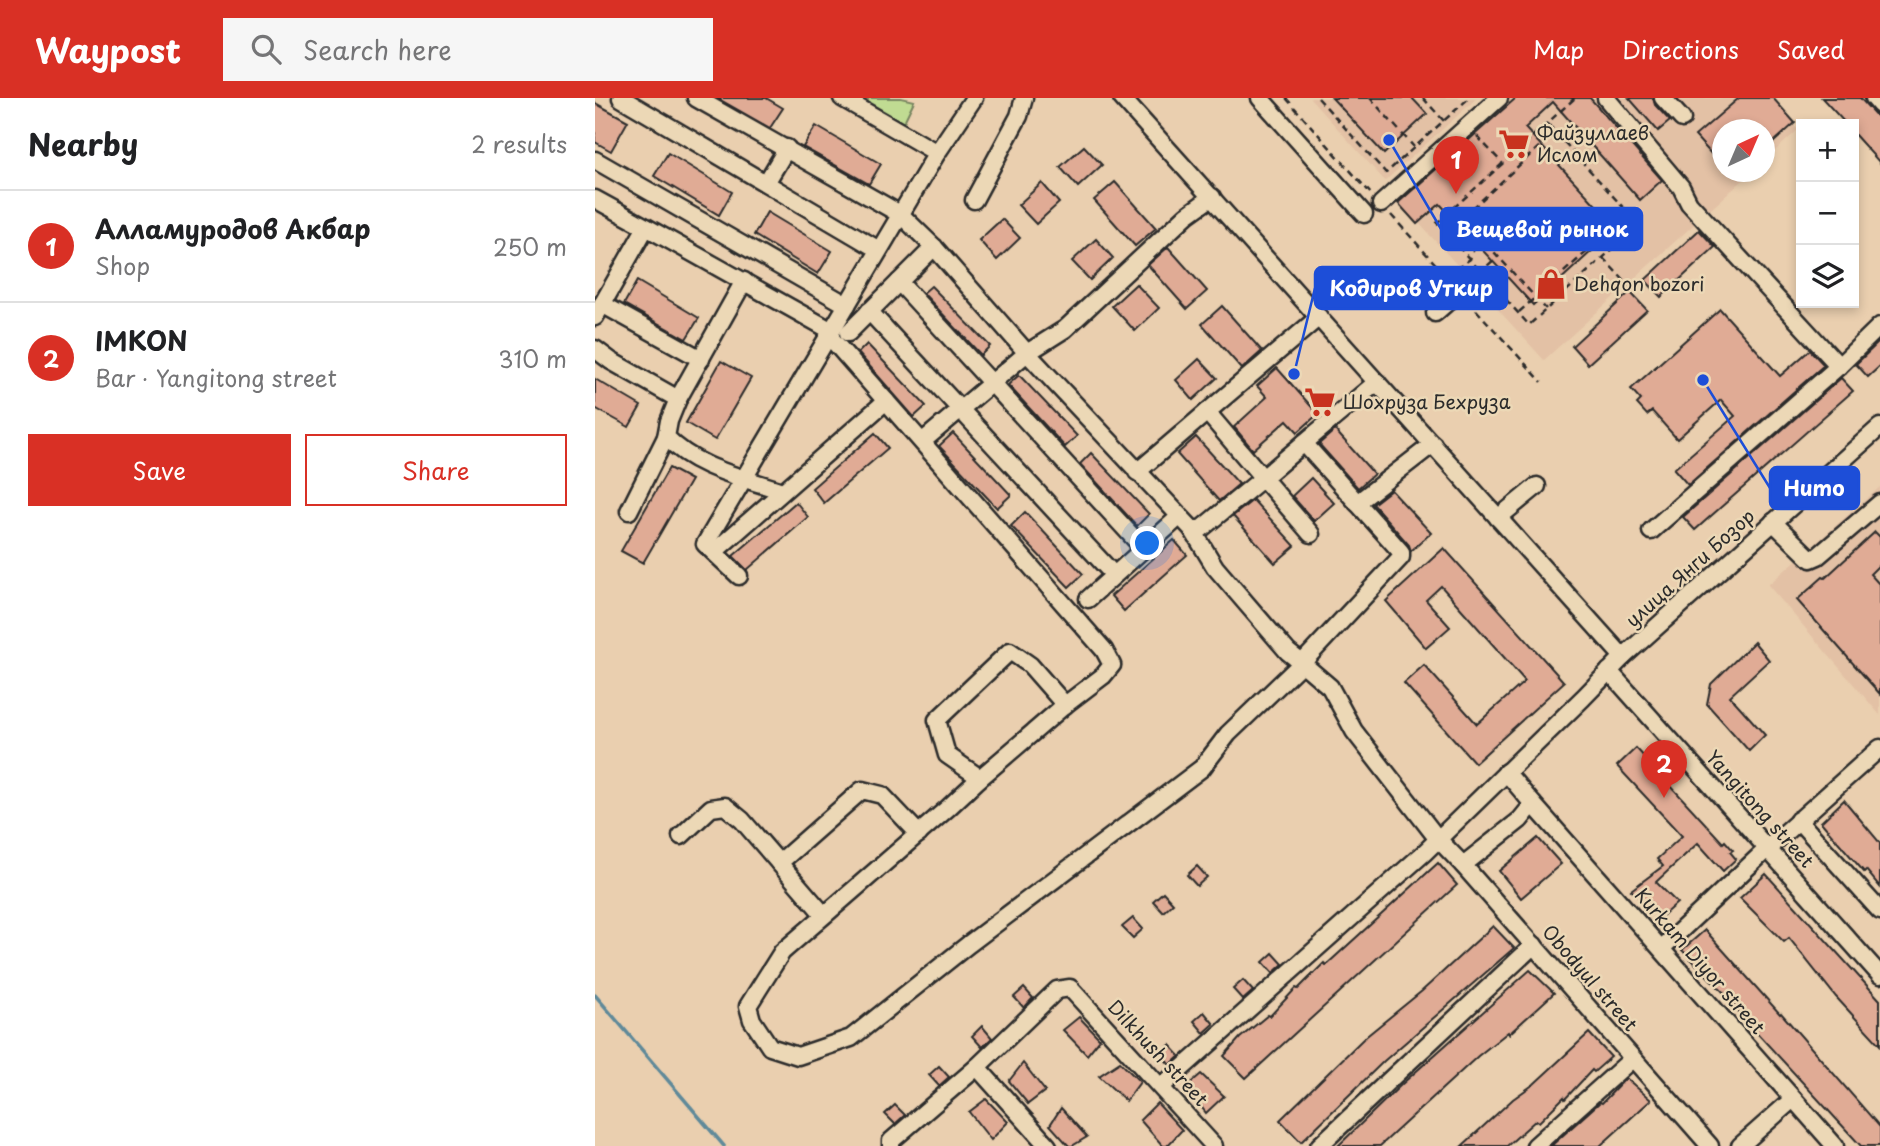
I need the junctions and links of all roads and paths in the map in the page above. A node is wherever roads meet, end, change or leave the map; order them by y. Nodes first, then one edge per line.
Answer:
1 (621, 98) edge
2 (696, 98) edge
3 (842, 98) edge
4 (974, 98) edge
5 (1024, 98) edge
6 (1260, 98) edge
7 (1286, 98) edge
8 (1318, 98) edge
9 (1370, 98) edge
10 (1423, 98) edge
11 (1469, 98) edge
12 (1499, 98) edge
13 (1575, 98) edge
14 (1606, 98) edge
15 (1663, 98) edge
16 (1874, 98) edge
17 (1125, 100) edge
18 (1880, 105) edge
19 (1682, 119) dead end
20 (1444, 121) junction
21 (1548, 124) junction
22 (1468, 126) junction
23 (1555, 132) junction
24 (1415, 147) junction
25 (787, 148) junction
26 (937, 153) junction
27 (595, 160) edge
28 (1503, 164) junction
29 (766, 183) junction
30 (1212, 197) junction
31 (595, 199) edge
32 (974, 200) dead end
33 (1381, 204) junction
34 (1454, 208) junction
35 (900, 214) junction
36 (1364, 214) dead end
37 (1629, 214) junction
38 (1462, 217) junction
39 (646, 227) junction
40 (1446, 233) junction
41 (1479, 235) junction
42 (934, 247) junction
43 (879, 250) junction
44 (1498, 256) junction
45 (1603, 258) junction
46 (1470, 259) junction
47 (1481, 272) junction
48 (1447, 276) junction
49 (744, 281) junction
50 (899, 282) junction
51 (1492, 284) junction
52 (1633, 290) dead end
53 (1460, 291) junction
54 (1536, 298) junction
55 (847, 305) junction
56 (1473, 305) junction
57 (1546, 310) junction
58 (599, 311) edge
59 (869, 311) junction
60 (1435, 313) dead end
61 (1518, 313) junction
62 (1319, 317) junction
63 (1880, 326) edge
64 (836, 333) junction
65 (595, 349) edge
66 (1027, 353) junction
67 (701, 359) junction
68 (1839, 366) junction
69 (990, 382) junction
70 (1377, 382) junction
71 (1542, 382) dead end
72 (678, 400) junction
73 (886, 401) junction
74 (960, 408) junction
75 (1207, 412) junction
76 (1878, 431) edge
77 (666, 437) junction
78 (923, 441) junction
79 (1304, 443) junction
80 (1433, 443) junction
81 (1137, 472) junction
82 (743, 478) junction
83 (1263, 478) junction
84 (1537, 486) dead end
85 (782, 491) junction
86 (1357, 503) junction
87 (1880, 503) edge
88 (629, 511) dead end
89 (1179, 517) junction
90 (1498, 518) junction
91 (1773, 522) junction
92 (1192, 528) junction
93 (1651, 531) dead end
94 (1311, 534) dead end
95 (1143, 548) junction
96 (714, 552) junction
97 (1114, 575) junction
98 (739, 576) dead end
99 (1088, 599) dead end
100 (1623, 657) junction
101 (1302, 663) junction
102 (1609, 671) junction
103 (1065, 705) junction
104 (1880, 748) edge
105 (1506, 772) junction
106 (980, 778) junction
107 (1533, 804) junction
108 (1798, 820) junction
109 (919, 834) junction
110 (681, 836) dead end
111 (1437, 838) junction
112 (1768, 848) junction
113 (779, 863) junction
114 (1463, 865) junction
115 (1880, 911) edge
116 (824, 915) junction
117 (1534, 945) junction
118 (1662, 948) junction
119 (1880, 975) edge
120 (1632, 1059) junction
121 (977, 1067) junction
122 (1162, 1086) junction
123 (1793, 1099) junction
124 (891, 1144) edge
125 (1048, 1146) edge
126 (1214, 1146) edge
127 (1319, 1146) edge
128 (1535, 1146) edge
129 (1710, 1146) edge
130 (1740, 1146) edge
131 (1835, 1146) edge

1 - 29 street
2 - 25 street, Obodyul street
3 - 26 street
4 - 26 street
5 - 32 street
6 - 36 street
7 - 33 path
8 - 24 path
9 - 24 path
10 - 20 path
11 - 20 path
12 - 22 street
13 - 21 path
14 - 68 street
15 - 19 street
16 - 18 street
17 - 30 street
20 - 24 path
21 - 23 path
21 - 28 path
22 - 28 path
22 - 33 street
23 - 37 path
23 - 38 path
25 - 29 street
25 - 35 street, Obodyul street
26 - 35 street
27 - 55 street
28 - 34 path
29 - 43 street
30 - 62 street
30 - 66 street
31 - 39 street
33 - 48 path
34 - 38 path
34 - 40 path
35 - 42 street, Obodyul street
35 - 43 street
37 - 45 path
37 - 54 path
38 - 40 path
38 - 41 path
39 - 49 street
39 - 58 street
40 - 46 path
41 - 44 path
41 - 46 path
42 - 50 street
42 - 66 street, Obodyul street
43 - 55 street
44 - 47 path
44 - 54 path
45 - 52 path
45 - 57 path
46 - 47 path
46 - 48 path
47 - 51 path
48 - 53 path
49 - 64 street
49 - 67 street
50 - 59 street
50 - 69 street
51 - 56 path
51 - 61 path
53 - 56 path
53 - 60 street
54 - 57 path
54 - 61 path
55 - 64 street
56 - 71 path
57 - 61 path
58 - 67 street
59 - 64 street
59 - 74 street
62 - 70 street
62 - 75 street
63 - 68 street
64 - 73 street
64 - 82 street
65 - 72 street
66 - 69 street
66 - 81 street, Obodyul street
67 - 72 street
68 - 93 street
69 - 74 street
69 - 95 street
70 - 79 street
70 - 80 street
72 - 77 street
73 - 78 street
73 - 85 street
74 - 78 street
74 - 97 street
75 - 81 street
75 - 83 street
76 - 91 street, улица Янги Бозор
77 - 82 street
77 - 88 street
78 - 103 street
79 - 83 street
79 - 86 street
80 - 86 street
80 - 90 street
81 - 89 street, Obodyul street
82 - 85 street
82 - 96 street
83 - 92 street
83 - 94 street
84 - 90 street
85 - 96 street
86 - 101 street
87 - 91 street
89 - 92 street, Obodyul street
89 - 95 street
90 - 100 street
91 - 100 street, улица Янги Бозор
92 - 101 street, Obodyul street
95 - 97 street
96 - 98 street
97 - 99 street
100 - 102 street, улица Янги Бозор
101 - 111 street, Obodyul street
101 - 116 street
102 - 105 street, улица Янги Бозор
102 - 112 street, Yangitong street
103 - 106 street
103 - 106 street
104 - 108 street
105 - 107 street, Kurkam Diyor street
105 - 111 street, улица Янги Бозор
106 - 109 street
107 - 114 street
107 - 118 street, Kurkam Diyor street
108 - 112 street
108 - 115 street, Yangitong street
109 - 113 street
109 - 116 street
110 - 113 street
111 - 114 street, Obodyul street
111 - 122 street, улица Янги Бозор
112 - 118 street
112 - 119 street, Yangitong street
113 - 116 street
114 - 117 street, Obodyul street
117 - 120 street, Obodyul street
117 - 127 street
118 - 123 street, Kurkam Diyor street
120 - 128 street
120 - 129 street, Obodyul street
121 - 122 street, Dilkhush street
121 - 124 street
121 - 125 street
122 - 126 street, Dilkhush street
123 - 130 street
123 - 131 street, Kurkam Diyor street

